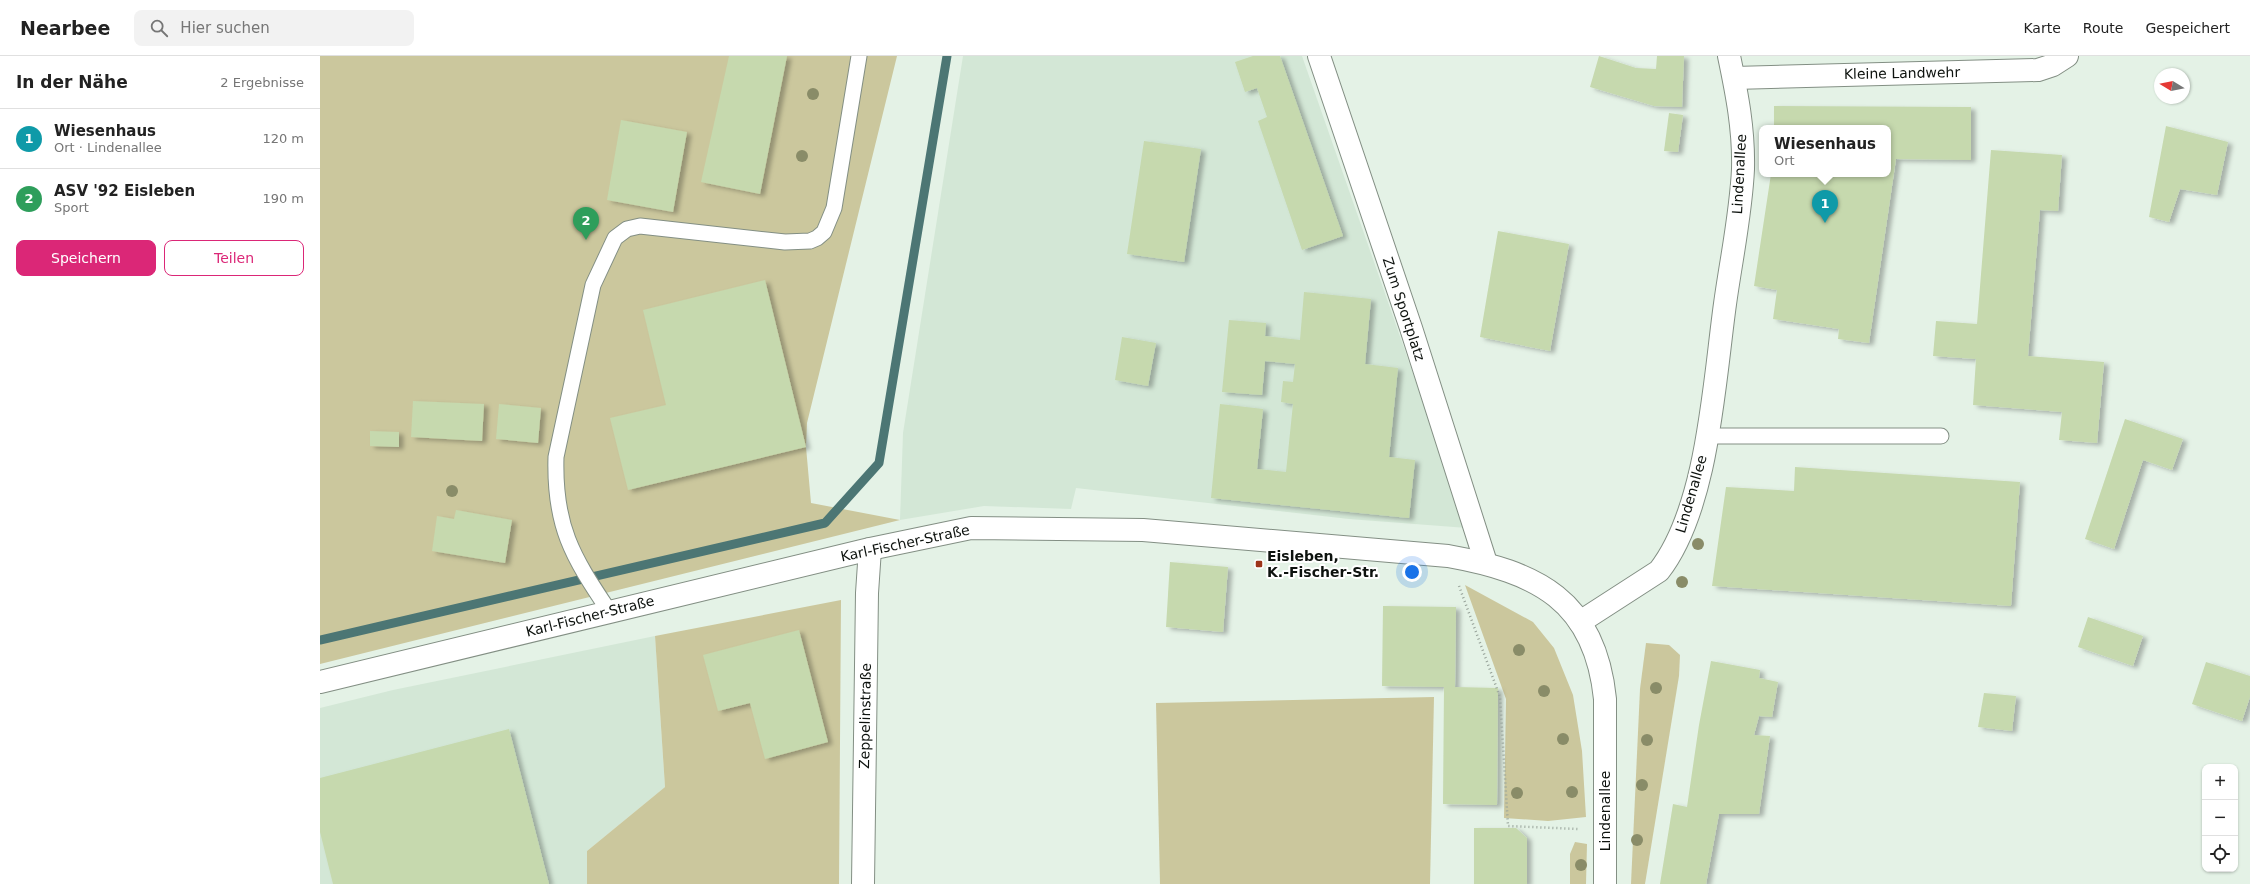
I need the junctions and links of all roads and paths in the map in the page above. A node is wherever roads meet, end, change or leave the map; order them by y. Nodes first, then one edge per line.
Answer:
1 (859, 56) edge
2 (1319, 56) edge
3 (1729, 56) edge
4 (2068, 56) edge
5 (1734, 78) junction
6 (1707, 436) junction
7 (1941, 436) dead end
8 (870, 549) junction
9 (1448, 556) junction
10 (1486, 563) junction
11 (609, 611) junction
12 (1580, 622) junction
13 (320, 682) edge
14 (1605, 830) junction
15 (863, 884) edge
16 (1605, 884) edge

1 - 11 lane
2 - 10 street, Zum Sportplatz
3 - 5 street, Lindenallee
4 - 5 street, Kleine Landwehr
5 - 6 street, Lindenallee
6 - 7 lane
6 - 12 street, Lindenallee
8 - 9 street, Karl-Fischer-Straße
8 - 11 street, Karl-Fischer-Straße
8 - 15 street, Zeppelinstraße
9 - 10 street, Karl-Fischer-Straße
9 - 14 path
10 - 12 street, Karl-Fischer-Straße
11 - 13 street, Karl-Fischer-Straße
12 - 14 street, Lindenallee
14 - 16 street, Lindenallee

